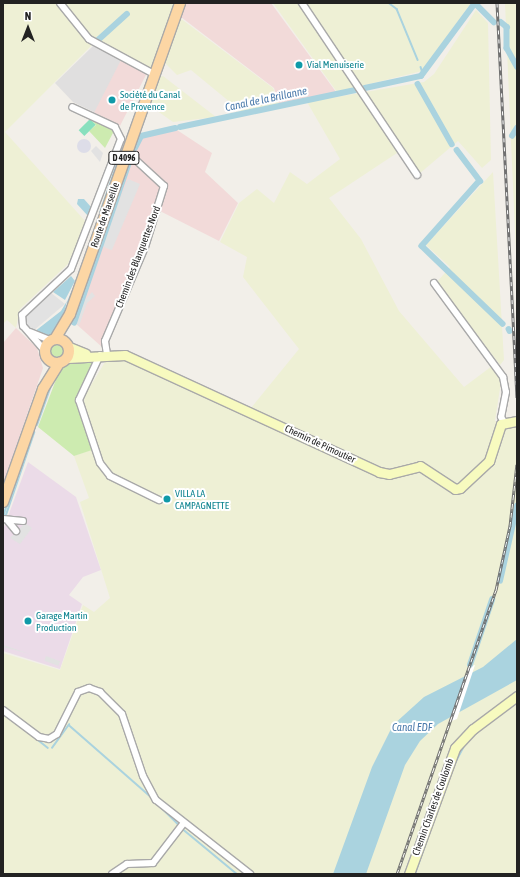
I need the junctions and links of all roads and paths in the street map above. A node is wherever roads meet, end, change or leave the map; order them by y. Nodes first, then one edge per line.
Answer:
1 (60, 3) edge
2 (180, 3) edge
3 (302, 3) edge
4 (154, 74) junction
5 (72, 107) dead end
6 (127, 152) junction
7 (417, 176) dead end
8 (434, 283) dead end
9 (70, 314) junction
10 (24, 328) junction
11 (53, 340) junction
12 (67, 344) junction
13 (46, 355) junction
14 (99, 355) junction
15 (63, 360) junction
16 (43, 388) junction
17 (516, 421) dead end
18 (504, 422) junction
19 (159, 500) dead end
20 (3, 502) edge
21 (5, 520) edge
22 (23, 521) dead end
23 (16, 531) dead end
24 (517, 696) edge
25 (3, 710) edge
26 (183, 824) junction
27 (112, 874) edge
28 (250, 874) edge
29 (409, 874) edge

1 - 4 street
2 - 4 main road, Route de Marseille / D 4096
3 - 7 street
4 - 6 main road, Route de Marseille / D 4096
5 - 10 street
6 - 9 main road, Route de Marseille / D 4096
6 - 14 street, Chemin des Blanquettes Nord
8 - 18 street
9 - 11 main road, Route de Marseille / D 4096
9 - 12 main road, Route de Marseille / D 4096
10 - 11 street
10 - 13 street
11 - 12 main road
11 - 13 main road, Route de Marseille
12 - 14 main road, Chemin de Pimoutier
12 - 15 main road, Route de Marseille
13 - 15 main road
13 - 16 main road
14 - 15 main road, Chemin de Pimoutier
14 - 18 main road, Chemin de Pimoutier
14 - 19 street
15 - 16 main road
16 - 20 main road
17 - 18 main road
21 - 22 street
21 - 23 street
24 - 29 main road, Chemin Charles de Coulomb
25 - 26 street
26 - 27 street
26 - 28 street

